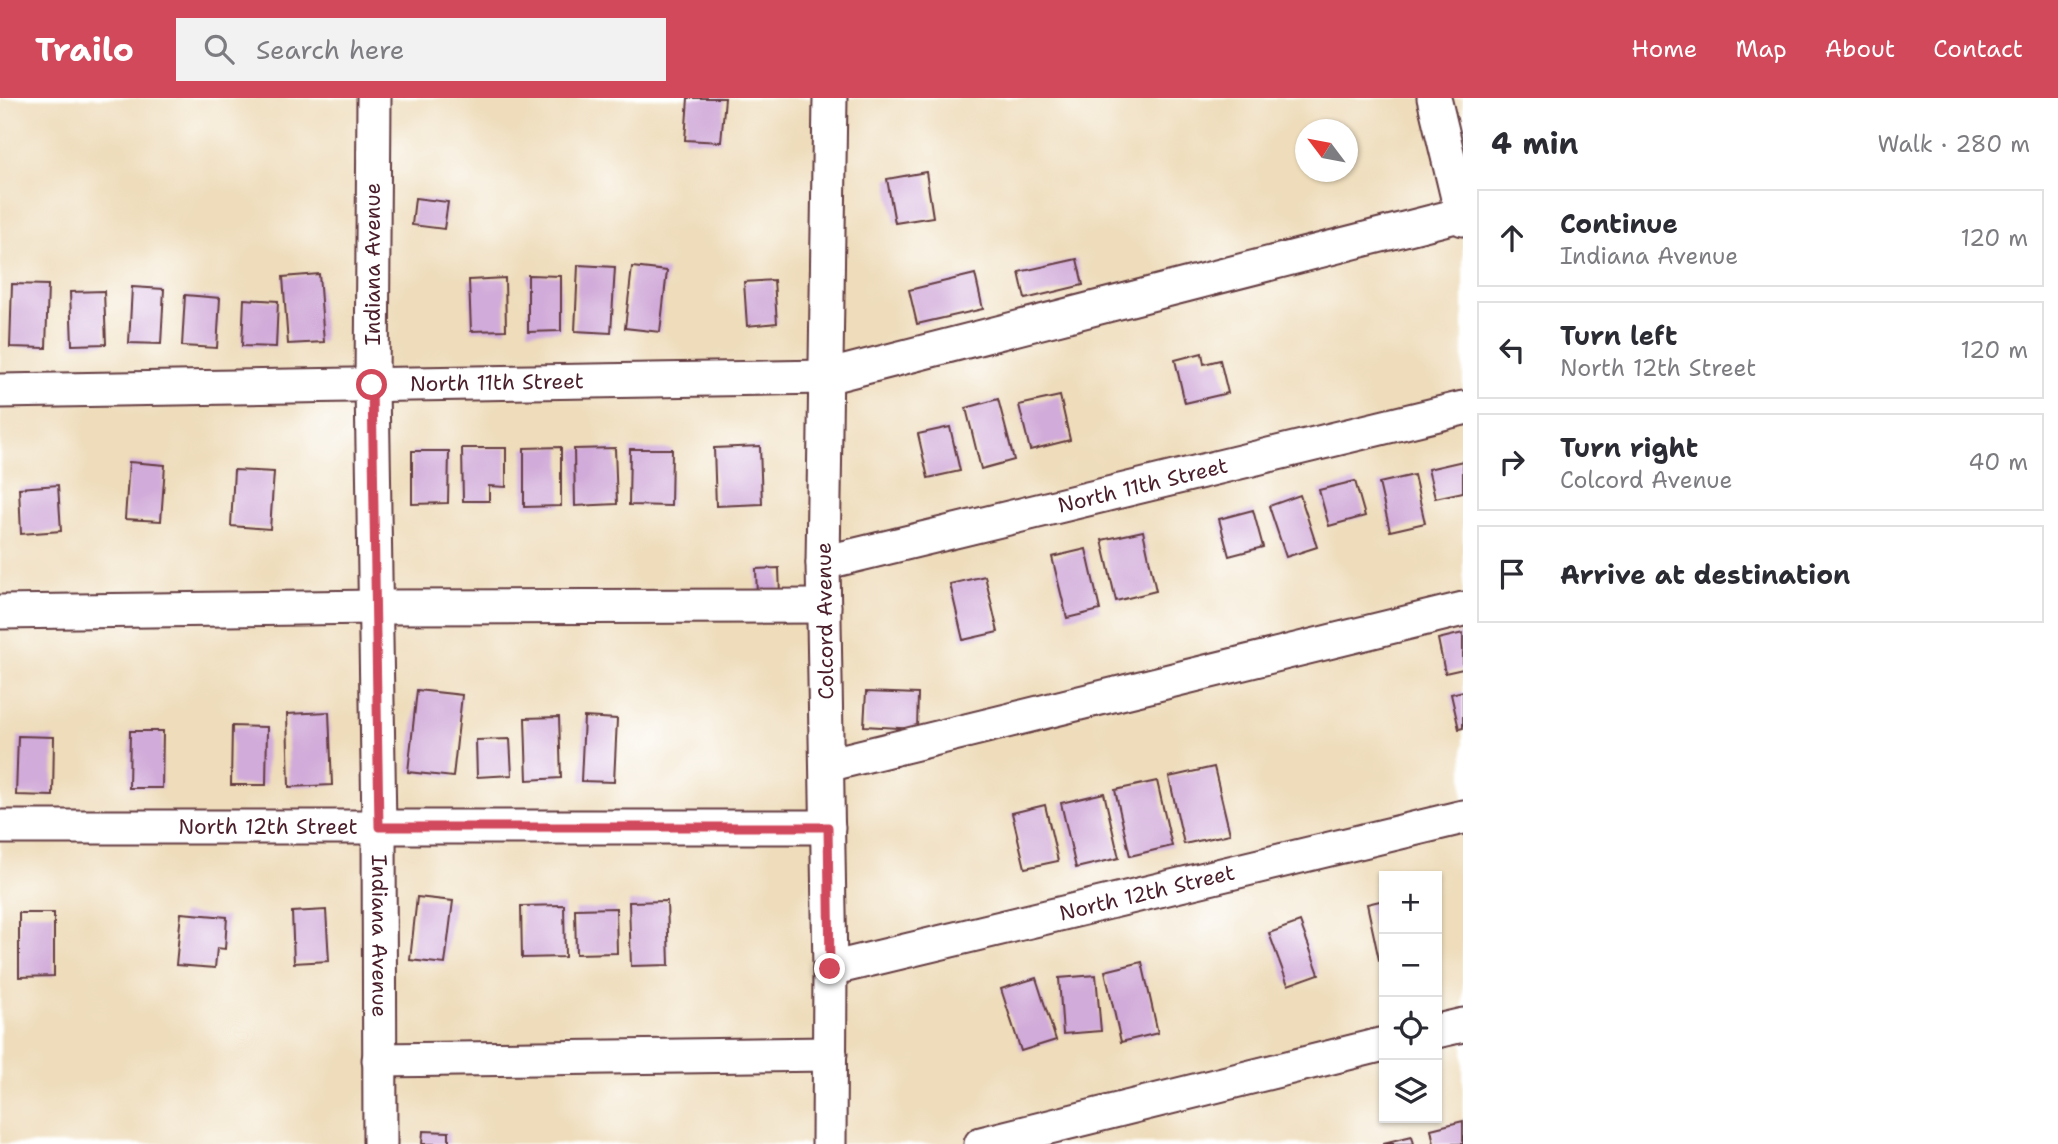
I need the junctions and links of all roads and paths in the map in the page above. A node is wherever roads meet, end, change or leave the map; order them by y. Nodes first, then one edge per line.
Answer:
1 (374, 98) edge
2 (830, 98) edge
3 (1434, 98) edge
4 (1463, 216) edge
5 (826, 377) junction
6 (372, 385) junction
7 (0, 391) edge
8 (1463, 408) edge
9 (823, 563) junction
10 (824, 606) junction
11 (376, 607) junction
12 (1463, 609) edge
13 (0, 612) edge
14 (827, 765) junction
15 (1463, 817) edge
16 (0, 827) edge
17 (379, 827) junction
18 (828, 827) junction
19 (830, 969) junction
20 (1463, 1025) edge
21 (1442, 1030) edge
22 (1379, 1045) edge
23 (830, 1054) junction
24 (379, 1060) junction
25 (380, 1144) edge
26 (829, 1144) edge
27 (981, 1144) edge

1 - 6 street, Indiana Avenue
2 - 5 street, Colcord Avenue
3 - 4 street
4 - 5 street, North 11th Street
5 - 6 street, North 11th Street
5 - 9 street, Colcord Avenue
6 - 7 street, North 11th Street
6 - 11 street, Indiana Avenue
8 - 9 street, North 11th Street
9 - 10 street, Colcord Avenue
10 - 11 street
10 - 14 street, Colcord Avenue
11 - 13 street
11 - 17 street, Indiana Avenue
12 - 14 street
14 - 18 street, Colcord Avenue
15 - 19 street, North 12th Street
16 - 17 street, North 12th Street
17 - 18 street, North 12th Street
17 - 24 street, Indiana Avenue
18 - 19 street, Colcord Avenue
19 - 23 street, Colcord Avenue
20 - 21 street
22 - 27 street
23 - 24 street
23 - 26 street, Colcord Avenue
24 - 25 street, Indiana Avenue

